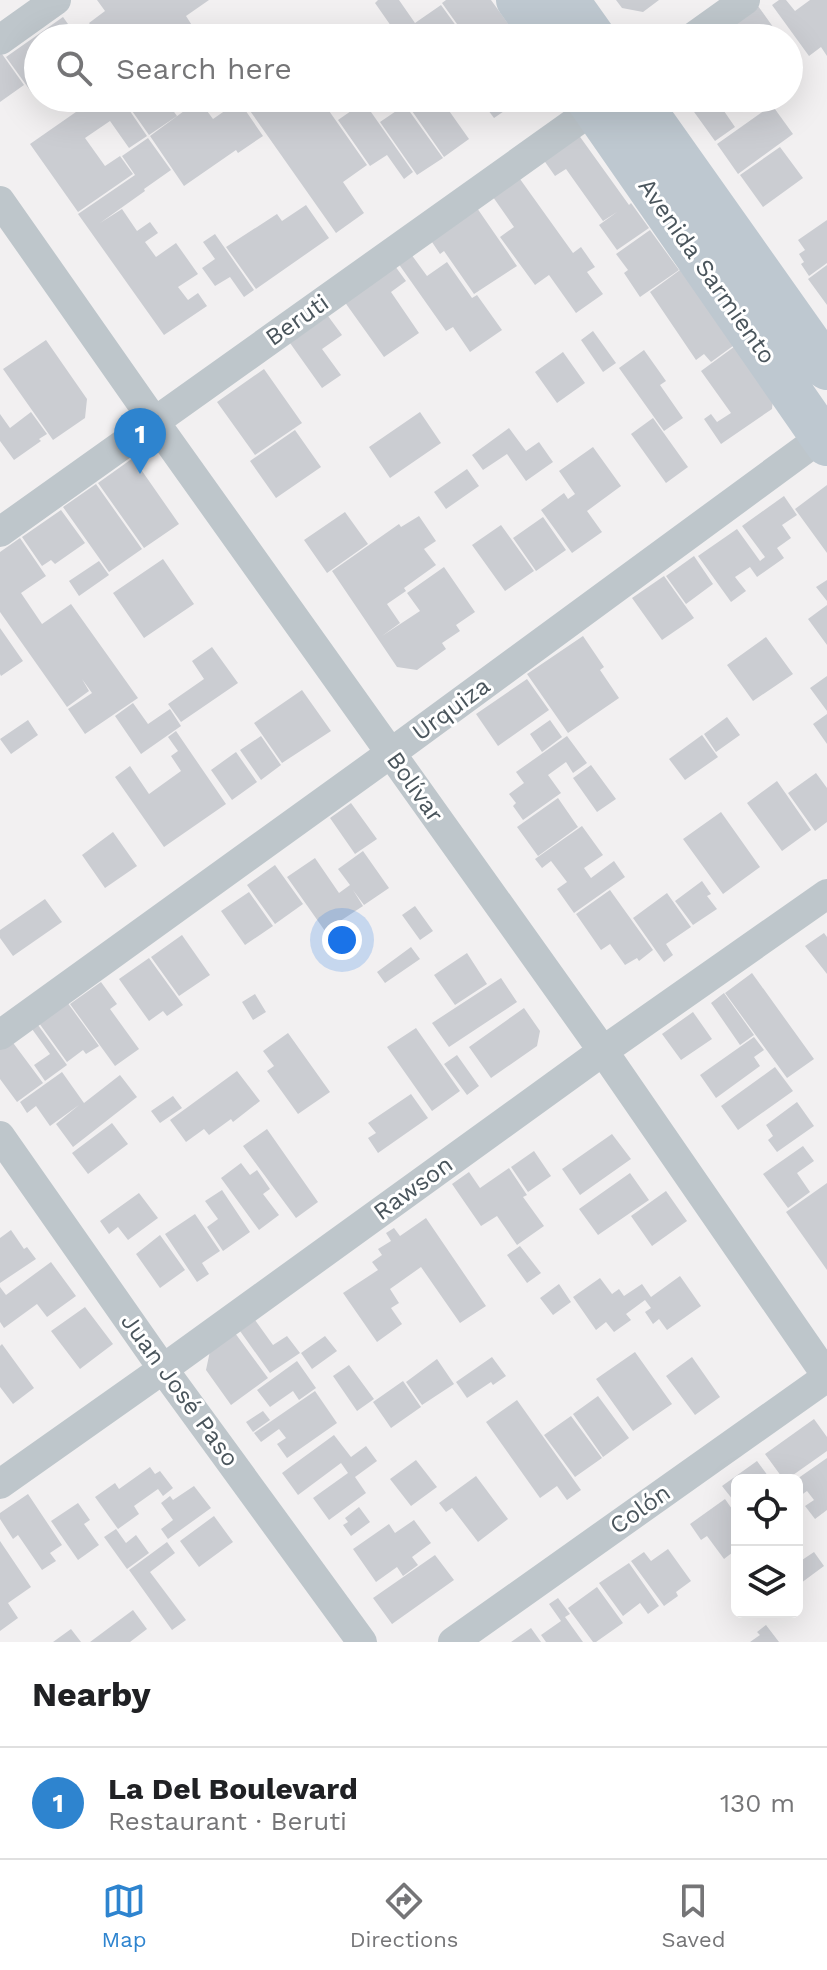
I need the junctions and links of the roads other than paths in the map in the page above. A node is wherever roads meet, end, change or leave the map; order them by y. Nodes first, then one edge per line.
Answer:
1 (56, 0) edge
2 (518, 0) edge
3 (567, 0) edge
4 (745, 0) edge
5 (535, 24) edge
6 (584, 24) edge
7 (712, 24) edge
8 (0, 40) edge
9 (582, 112) edge
10 (604, 112) edge
11 (646, 112) edge
12 (0, 201) edge
13 (827, 368) edge
14 (154, 421) junction
15 (825, 438) edge
16 (0, 532) edge
17 (391, 753) junction
18 (827, 894) edge
19 (0, 1035) edge
20 (603, 1051) junction
21 (0, 1136) edge
22 (163, 1369) junction
23 (827, 1376) edge
24 (0, 1484) edge
25 (362, 1642) edge
26 (453, 1642) edge

1 - 8 street
2 - 5 main road
3 - 6 main road
4 - 7 street
9 - 14 street, Beruti
10 - 15 main road, Avenida Sarmiento
11 - 13 main road, Avenida Sarmiento
12 - 14 street, Bolívar
14 - 16 street, Beruti
14 - 17 street, Bolívar
15 - 17 street, Urquiza
17 - 19 street, Urquiza
17 - 20 street, Bolívar
18 - 20 street, Rawson
20 - 22 street, Rawson
20 - 23 street, Bolívar
21 - 22 street, Juan José Paso
22 - 24 street, Rawson
22 - 25 street, Juan José Paso
23 - 26 street, Colón

